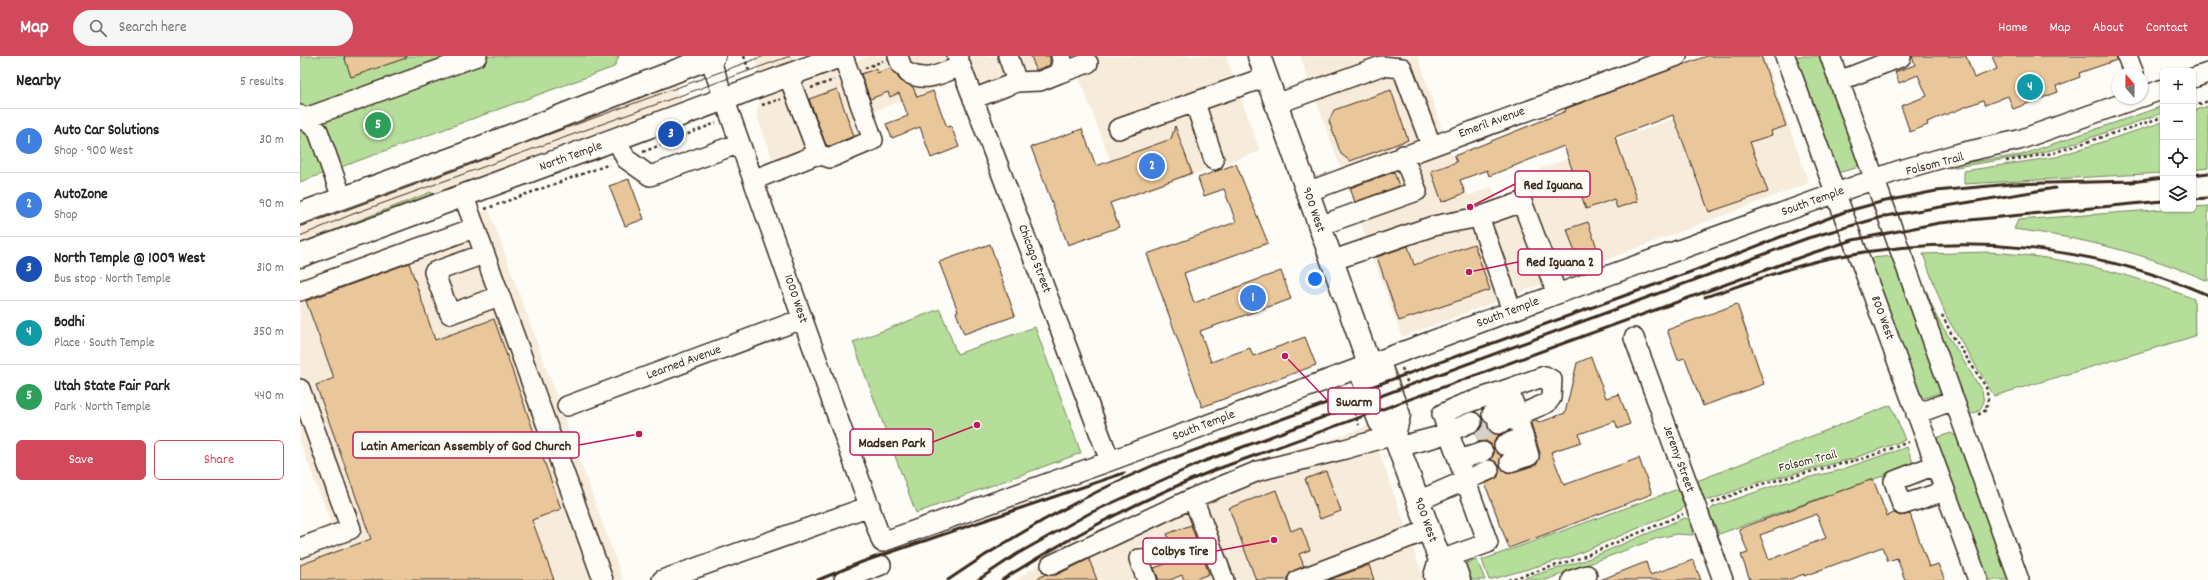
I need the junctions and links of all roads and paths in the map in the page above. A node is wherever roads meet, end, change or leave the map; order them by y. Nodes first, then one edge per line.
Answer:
1 (478, 56) edge
2 (1008, 56) edge
3 (1259, 56) edge
4 (1677, 56) edge
5 (1785, 56) edge
6 (1830, 56) edge
7 (2127, 56) edge
8 (711, 57) edge
9 (1901, 57) edge
10 (959, 61) edge
11 (844, 62) edge
12 (1088, 62) dead end
13 (900, 63) edge
14 (1060, 64) edge
15 (2132, 68) edge
16 (2208, 73) edge
17 (1266, 77) junction
18 (2196, 77) edge
19 (1839, 81) junction
20 (1017, 82) junction
21 (791, 85) junction
22 (2160, 90) edge
23 (2148, 94) edge
24 (724, 99) junction
25 (973, 99) junction
26 (2208, 101) edge
27 (1194, 103) junction
28 (1276, 104) junction
29 (2120, 104) edge
30 (762, 105) dead end
31 (2196, 106) edge
32 (301, 117) edge
33 (2160, 118) edge
34 (1118, 129) dead end
35 (696, 131) dead end
36 (740, 143) junction
37 (1431, 145) junction
38 (621, 149) junction
39 (818, 154) junction
40 (1404, 156) junction
41 (1214, 160) dead end
42 (2002, 162) dead end
43 (754, 180) junction
44 (1873, 180) junction
45 (1307, 192) junction
46 (1837, 193) junction
47 (342, 198) junction
48 (469, 213) junction
49 (300, 214) edge
50 (1479, 217) junction
51 (1319, 226) junction
52 (484, 254) junction
53 (300, 256) edge
54 (1331, 261) junction
55 (300, 291) edge
56 (1557, 294) junction
57 (499, 296) junction
58 (1512, 311) junction
59 (1941, 313) dead end
60 (802, 320) junction
61 (1634, 338) dead end
62 (1369, 364) junction
63 (300, 389) edge
64 (1346, 389) dead end
65 (1954, 400) junction
66 (1513, 403) junction
67 (567, 406) dead end
68 (1916, 414) junction
69 (1494, 419) tunnel mouth
70 (1972, 419) dead end
71 (1359, 425) dead end
72 (1473, 427) tunnel mouth
73 (1451, 436) junction
74 (1523, 437) junction
75 (1914, 440) dead end
76 (1396, 441) junction
77 (1504, 445) tunnel mouth
78 (1483, 452) tunnel mouth
79 (1459, 460) junction
80 (1110, 462) junction
81 (1510, 462) dead end
82 (1935, 465) junction
83 (1489, 470) dead end
84 (1466, 479) junction
85 (1945, 491) junction
86 (1193, 498) junction
87 (1418, 501) junction
88 (1707, 505) dead end
89 (870, 506) junction
90 (1680, 515) dead end
91 (1428, 530) junction
92 (882, 542) joint
93 (300, 548) edge
94 (1139, 559) dead end
95 (881, 565) dead end
96 (1051, 565) dead end
97 (1438, 570) edge
98 (603, 580) edge
99 (662, 580) edge
100 (844, 580) edge
101 (1147, 580) edge
102 (1224, 580) edge
103 (1298, 580) edge
104 (1459, 580) edge
105 (1508, 580) edge
106 (1723, 580) edge
107 (1978, 580) edge
108 (2019, 580) edge

1 - 32 street
2 - 20 street
3 - 17 main road, 900 West
4 - 37 street, Emeril Avenue
5 - 46 street, 800 West
6 - 19 street
7 - 15 street
8 - 24 street, 1000 West
8 - 47 main road
9 - 19 street
10 - 13 street
10 - 25 street, Chicago Street
11 - 13 path
11 - 21 main road, North Temple
11 - 21 path
11 - 39 street
12 - 14 street
14 - 20 street
16 - 18 street
17 - 27 street
17 - 28 main road, 900 West
19 - 44 street
20 - 25 street
21 - 24 main road, North Temple
21 - 30 path
21 - 39 street
22 - 23 street, South Temple
24 - 36 street, 1000 West
24 - 38 main road, North Temple
25 - 80 street, Chicago Street
26 - 31 path
27 - 34 street
27 - 41 street
28 - 37 street
28 - 45 main road, 900 West
29 - 44 street, South Temple
32 - 47 street
33 - 42 path
35 - 38 path
36 - 38 street
36 - 43 street, 1000 West
37 - 40 street, Emeril Avenue
38 - 48 main road, North Temple
38 - 48 path
39 - 43 street
40 - 45 street, Emeril Avenue
40 - 51 street
43 - 60 street, 1000 West
44 - 46 street, South Temple
44 - 65 street
45 - 51 main road, 900 West
46 - 56 street, South Temple
46 - 68 street, 800 West
47 - 49 main road
48 - 52 street
48 - 53 main road, North Temple
48 - 55 street
50 - 54 street
50 - 56 street
50 - 58 street
51 - 54 main road, 900 West
52 - 57 street
52 - 57 street
54 - 62 main road, 900 West
56 - 58 street, South Temple
57 - 98 street
58 - 62 street, South Temple
59 - 70 path
60 - 67 street, Learned Avenue
60 - 89 street, 1000 West
61 - 106 street, Jeremy Street
62 - 76 main road
62 - 80 street, South Temple
63 - 93 street
64 - 71 path
65 - 68 street
65 - 108 street
66 - 69 street
66 - 73 street
66 - 74 street
68 - 82 street, 800 West
72 - 73 street
73 - 76 street
73 - 79 street
74 - 77 street
74 - 81 street
75 - 88 path, Folsom Trail
76 - 86 street
76 - 87 main road, 900 West
78 - 79 street
79 - 84 street
80 - 92 street, South Temple
82 - 85 street, 800 West
82 - 85 street
83 - 84 street
84 - 87 street
84 - 97 street
85 - 107 street, 800 West
86 - 96 street
86 - 102 street
87 - 91 main road, 900 West
89 - 92 street, 1000 West
89 - 99 street
90 - 105 path
91 - 97 main road, 900 West
91 - 103 street
94 - 101 street
95 - 100 street
97 - 104 main road

